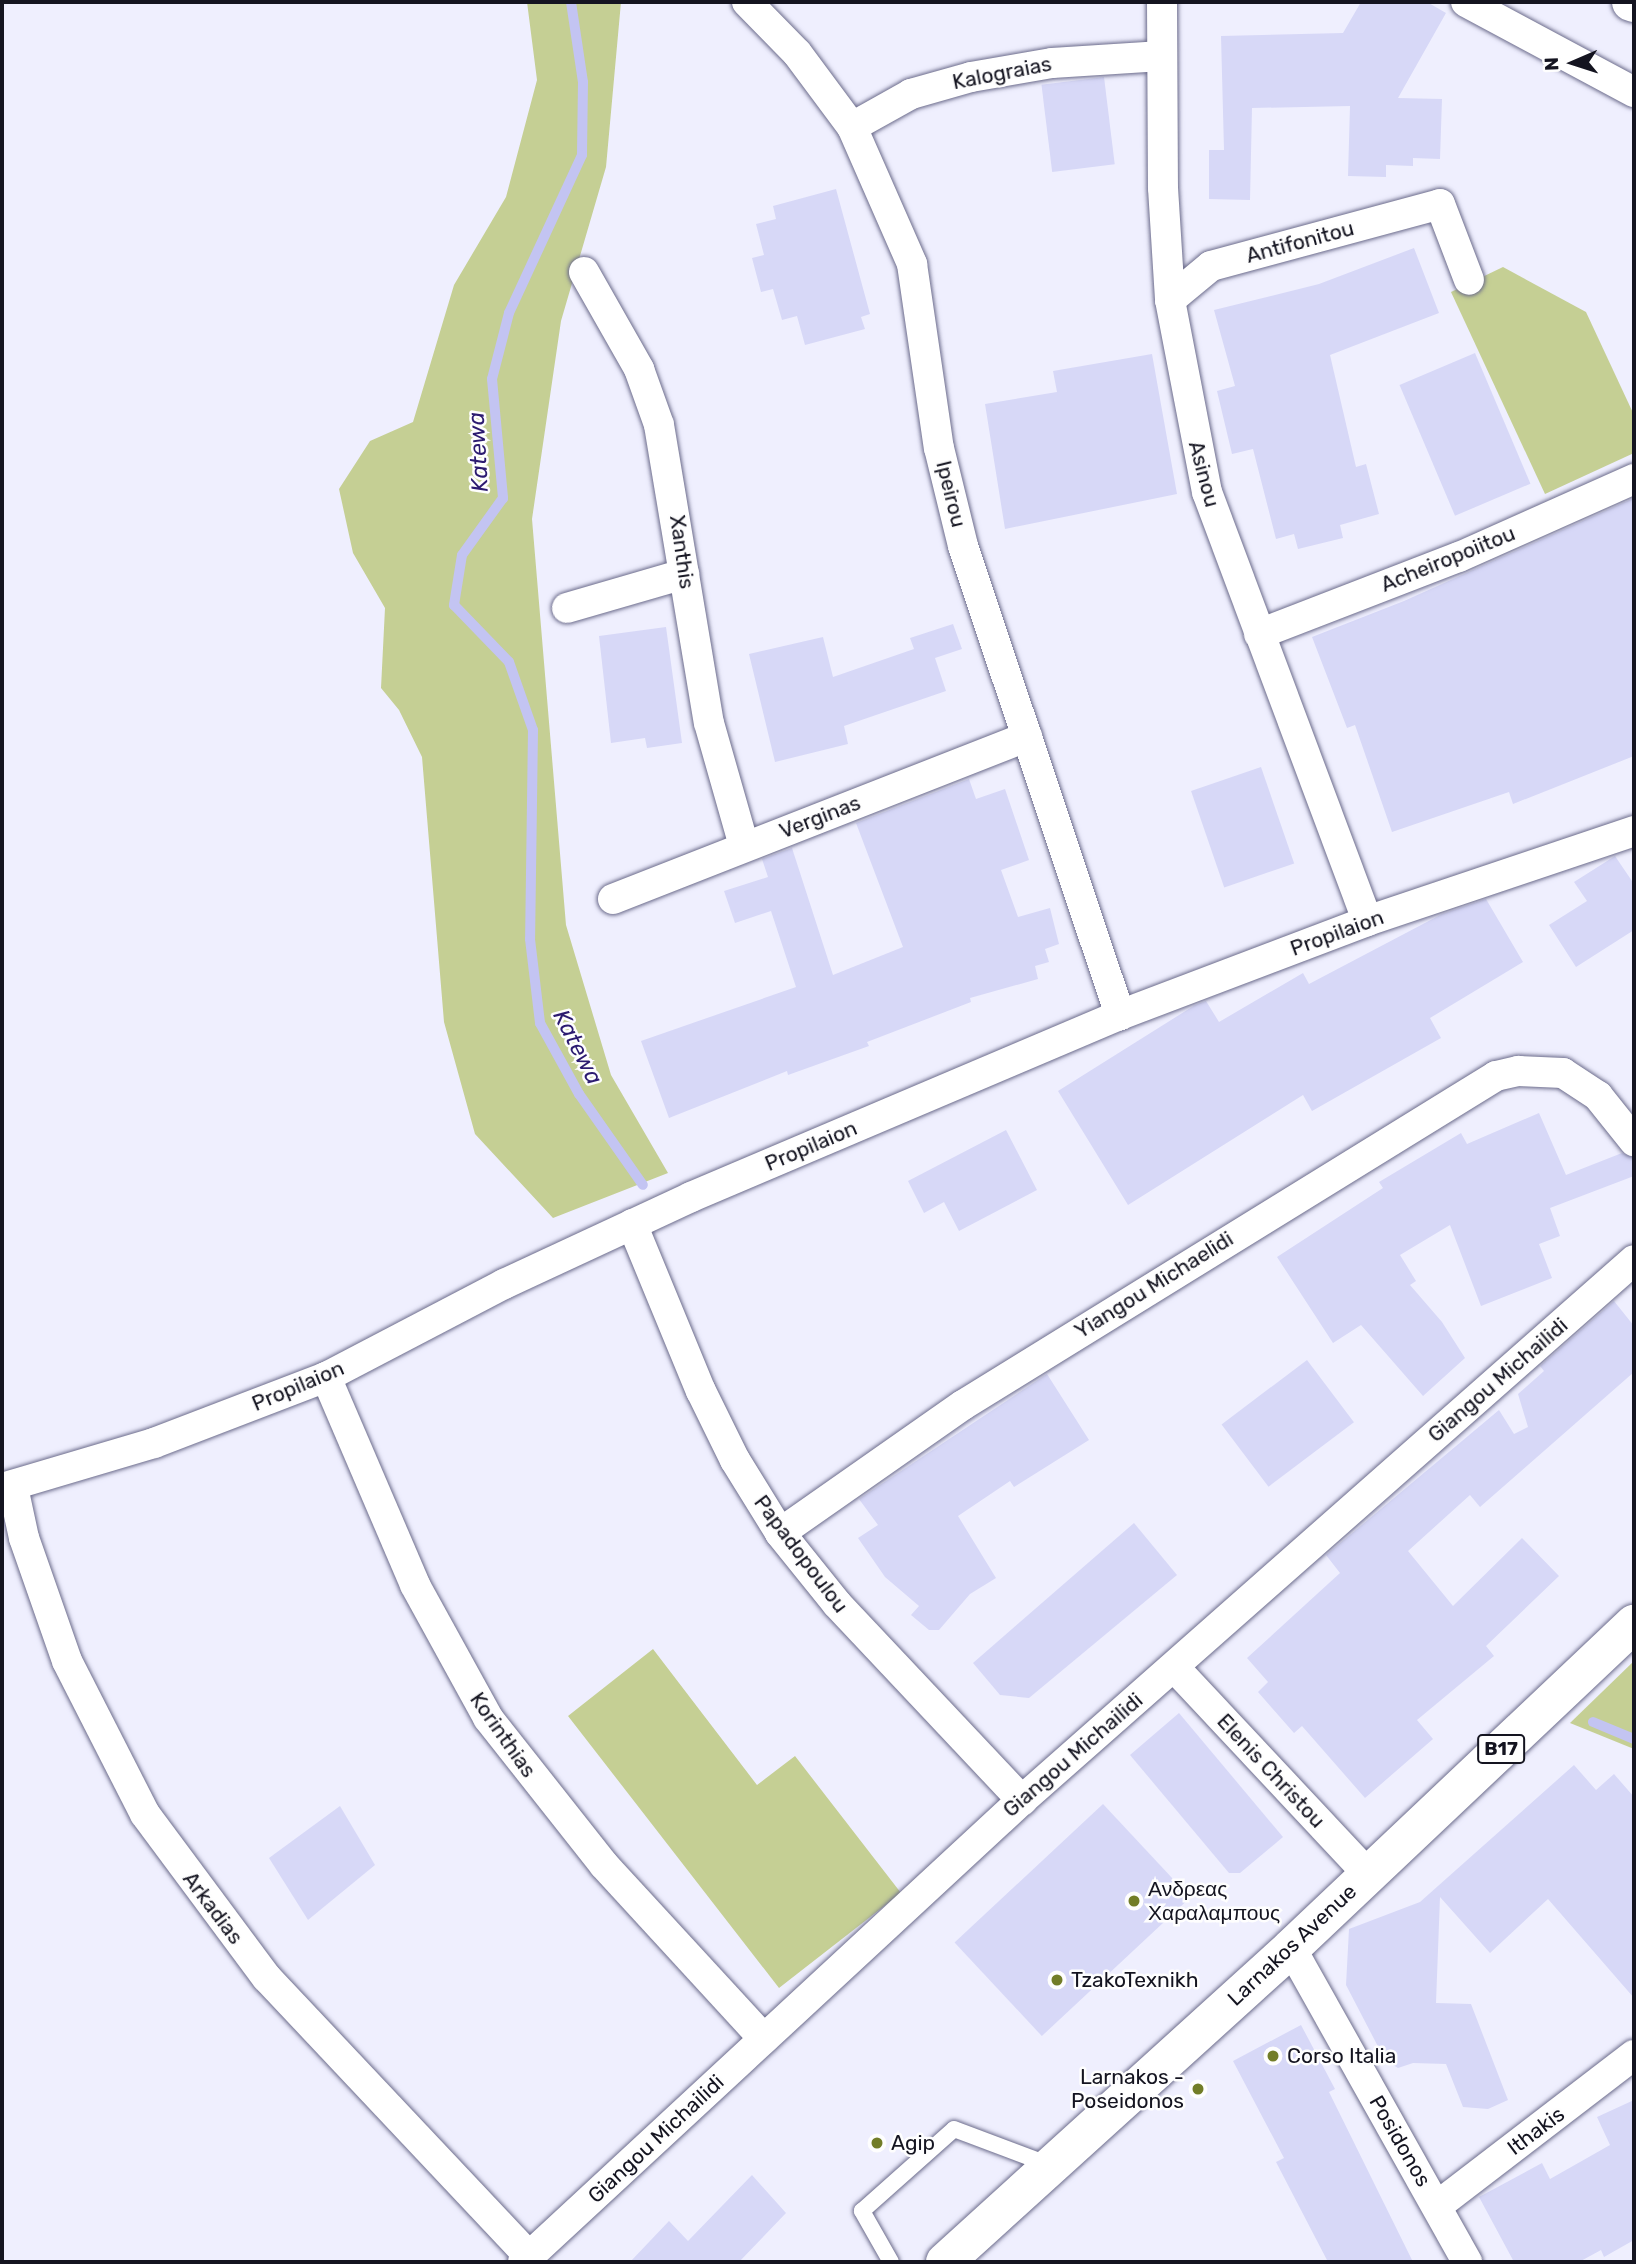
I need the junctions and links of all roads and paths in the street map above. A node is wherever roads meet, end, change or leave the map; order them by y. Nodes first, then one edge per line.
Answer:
1 (747, 2) edge
2 (1162, 2) edge
3 (1466, 2) edge
4 (1161, 56) junction
5 (1634, 92) edge
6 (852, 127) junction
7 (584, 272) dead end
8 (1469, 280) dead end
9 (1170, 300) junction
10 (1634, 479) edge
11 (684, 574) junction
12 (567, 608) dead end
13 (1259, 634) junction
14 (1027, 737) junction
15 (1634, 831) edge
16 (744, 846) junction
17 (613, 899) dead end
18 (1367, 921) junction
19 (1120, 1014) junction
20 (1634, 1141) edge
21 (632, 1224) junction
22 (1634, 1260) edge
23 (327, 1377) junction
24 (7, 1488) edge
25 (780, 1533) junction
26 (1634, 1624) edge
27 (1174, 1667) junction
28 (1022, 1800) junction
29 (1368, 1874) junction
30 (1291, 1948) junction
31 (764, 2039) junction
32 (1634, 2055) edge
33 (1052, 2165) junction
34 (1437, 2206) junction
35 (526, 2259) edge
36 (891, 2262) edge
37 (945, 2262) edge
38 (1467, 2262) edge

1 - 6 street, Ipeirou
2 - 4 street, Asinou
3 - 5 street
4 - 6 street, Kalograias
4 - 9 street, Asinou
6 - 14 street, Ipeirou
7 - 11 street, Xanthis
8 - 9 street, Antifonitou
9 - 13 street, Asinou
10 - 13 street, Acheiropoiitou
11 - 12 street
11 - 16 street, Xanthis
13 - 18 street, Asinou
14 - 16 street, Verginas
14 - 19 street, Ipeirou
15 - 18 street, Propilaion
16 - 17 street, Verginas
18 - 19 street, Propilaion
19 - 21 street, Propilaion
20 - 25 street, Yiangou Michaelidi
21 - 23 street, Propilaion
21 - 25 street, Papadopoulou
22 - 27 street, Giangou Michailidi
23 - 24 street, Propilaion
23 - 31 street, Korinthias
24 - 35 street, Arkadias
25 - 28 street, Papadopoulou
26 - 29 main road, Larnakos Avenue / B17
27 - 28 street, Giangou Michailidi
27 - 29 street, Elenis Christou
28 - 31 street, Giangou Michailidi
29 - 30 main road, Larnakos Avenue / B17
30 - 33 main road, Larnakos Avenue / B17
30 - 34 street, Posidonos
31 - 35 street, Giangou Michailidi
32 - 34 street, Ithakis
33 - 36 lane
33 - 37 main road, Larnakos Avenue / B17
34 - 38 street, Posidonos

